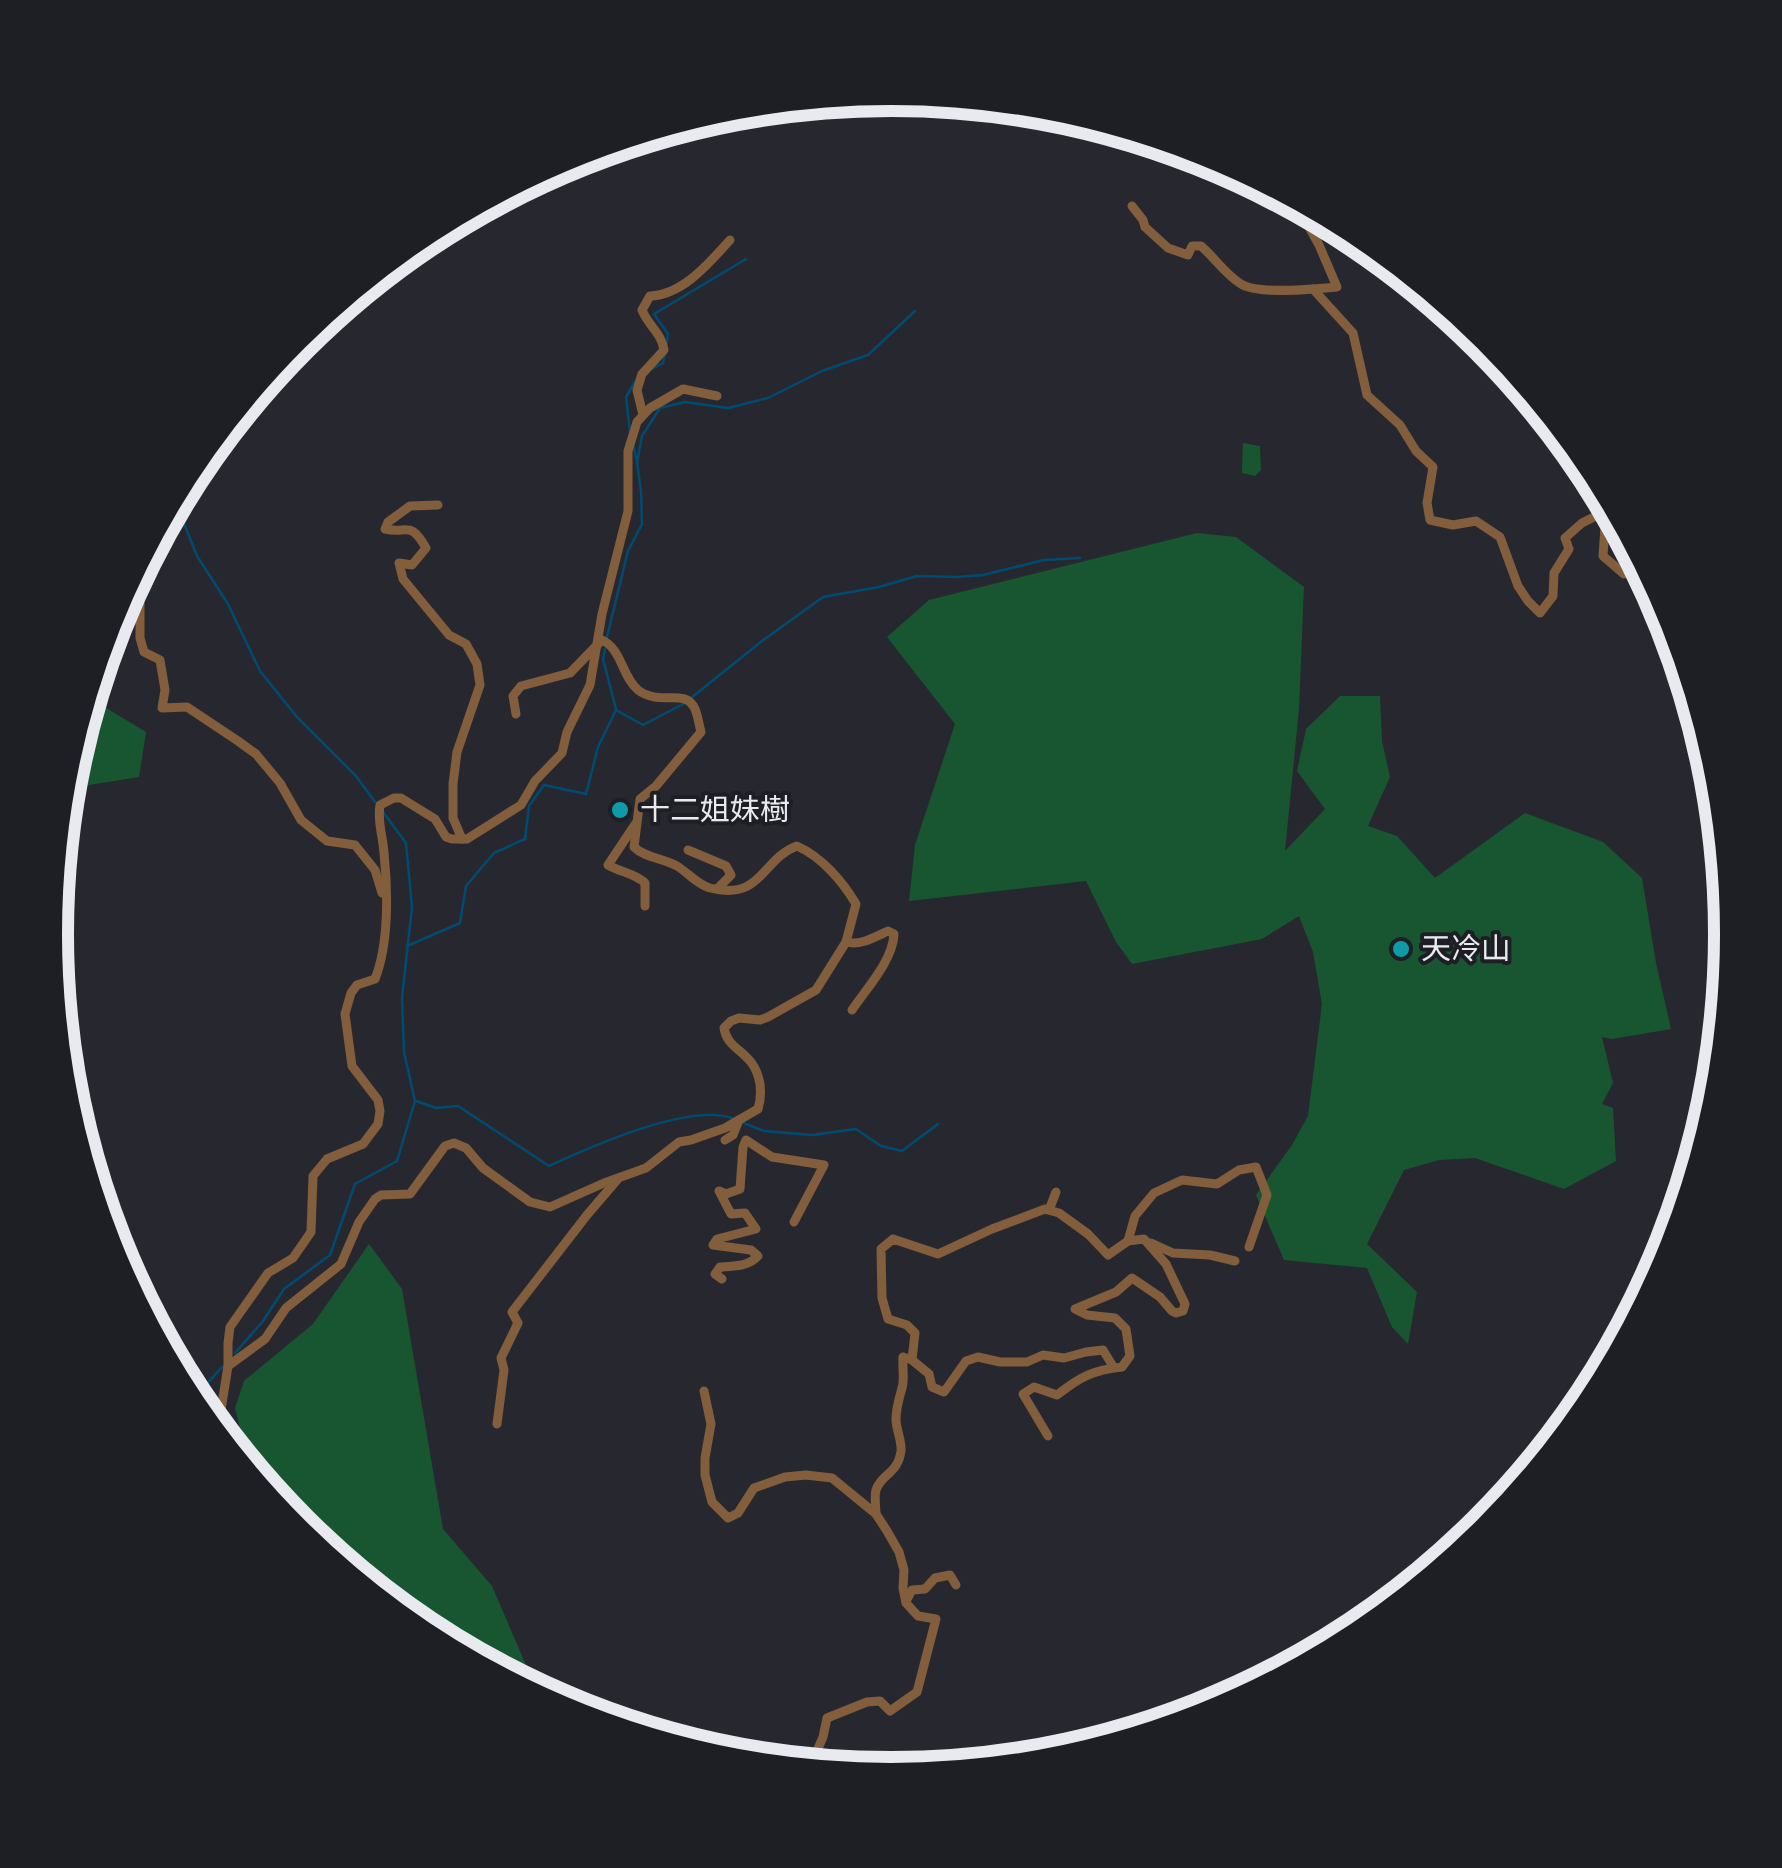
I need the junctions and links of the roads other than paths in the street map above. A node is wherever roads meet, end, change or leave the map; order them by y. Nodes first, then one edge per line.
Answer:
1 (1132, 206) dead end
2 (1308, 224) edge
3 (730, 240) dead end
4 (1313, 290) junction
5 (716, 396) dead end
6 (643, 415) junction
7 (438, 505) dead end
8 (1600, 515) edge
9 (1605, 523) edge
10 (1628, 567) edge
11 (140, 602) edge
12 (596, 644) junction
13 (516, 714) dead end
14 (637, 821) junction
15 (462, 839) junction
16 (688, 850) dead end
17 (718, 888) junction
18 (385, 903) junction
19 (644, 906) dead end
20 (846, 942) junction
21 (852, 1010) dead end
22 (739, 1120) junction
23 (725, 1140) dead end
24 (746, 1140) junction
25 (619, 1178) junction
26 (1056, 1192) dead end
27 (1049, 1210) junction
28 (794, 1222) dead end
29 (1144, 1239) junction
30 (1128, 1241) junction
31 (1249, 1247) dead end
32 (1235, 1261) dead end
33 (722, 1278) dead end
34 (912, 1360) junction
35 (228, 1366) junction
36 (1114, 1368) junction
37 (704, 1391) dead end
38 (222, 1413) edge
39 (498, 1424) dead end
40 (1048, 1436) dead end
41 (876, 1514) junction
42 (956, 1585) dead end
43 (906, 1603) junction
44 (816, 1754) edge

1 - 4 street
2 - 4 street
3 - 6 street
4 - 8 street
5 - 6 street
6 - 12 street
7 - 15 street
9 - 10 street
11 - 18 street
12 - 13 street
12 - 14 street
12 - 15 street
14 - 17 street
14 - 19 street
15 - 18 street
16 - 17 street
17 - 20 street
18 - 35 street
20 - 21 street
20 - 22 street
22 - 23 street
22 - 24 street
22 - 25 street
24 - 28 street
24 - 33 street
25 - 35 street
25 - 39 street
26 - 27 street
27 - 30 street
27 - 34 street
29 - 30 street
29 - 32 street
29 - 36 street
30 - 31 street
34 - 36 street
34 - 41 street
35 - 38 street
36 - 40 street
37 - 41 street
41 - 43 street
42 - 43 street
43 - 44 street

